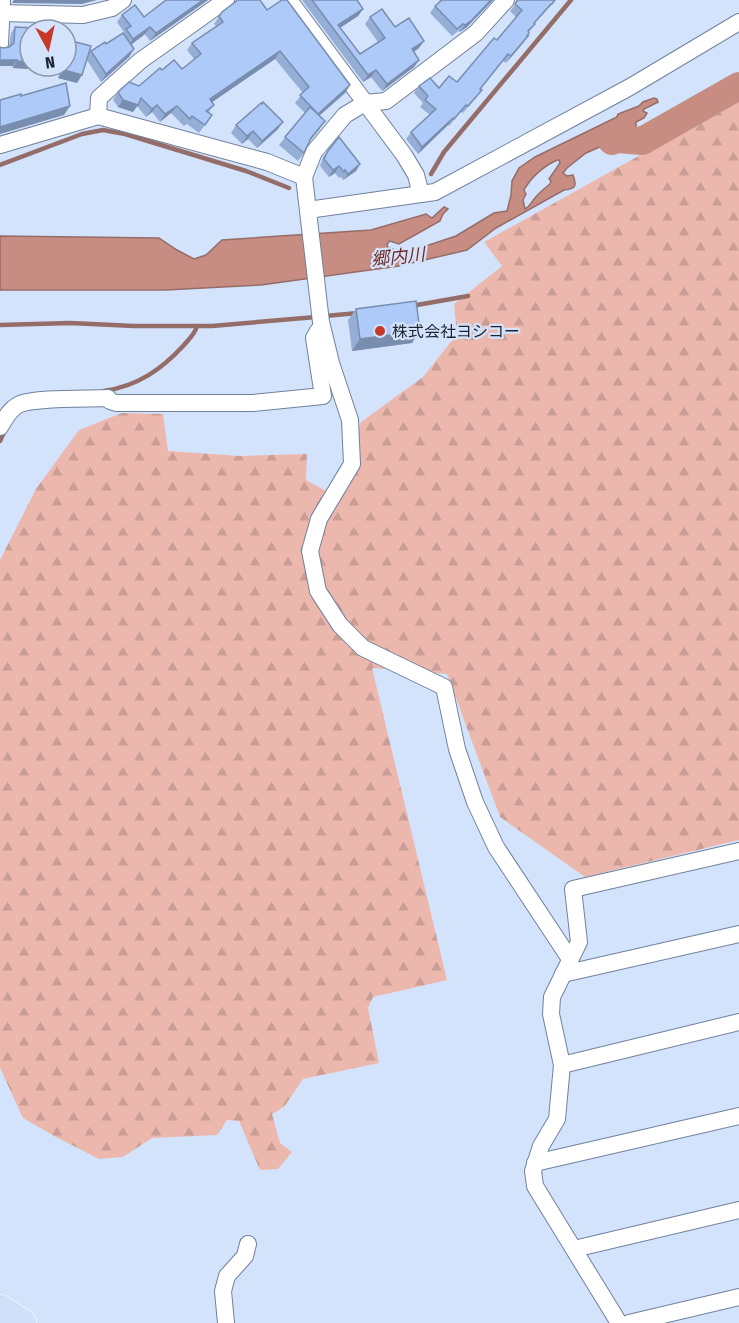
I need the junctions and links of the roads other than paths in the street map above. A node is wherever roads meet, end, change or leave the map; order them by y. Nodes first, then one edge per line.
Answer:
1 (123, 0) edge
2 (226, 0) edge
3 (289, 0) edge
4 (506, 0) edge
5 (2, 6) edge
6 (739, 22) edge
7 (0, 44) edge
8 (365, 104) junction
9 (98, 116) junction
10 (0, 145) edge
11 (304, 177) junction
12 (421, 194) junction
13 (308, 213) junction
14 (319, 314) junction
15 (0, 427) edge
16 (739, 851) edge
17 (739, 934) edge
18 (566, 967) junction
19 (739, 1022) edge
20 (562, 1065) junction
21 (739, 1116) edge
22 (535, 1163) junction
23 (739, 1210) edge
24 (248, 1244) dead end
25 (574, 1249) junction
26 (739, 1297) edge
27 (0, 1308) edge
28 (23, 1323) edge
29 (226, 1323) edge
30 (619, 1323) edge
31 (628, 1323) edge

1 - 5 street
2 - 9 street
3 - 8 street
4 - 8 street
5 - 7 street
6 - 12 street
8 - 11 street
8 - 12 street
9 - 10 street
9 - 11 street
11 - 13 street
12 - 13 street
13 - 14 street
14 - 15 street
14 - 18 street
16 - 18 street
17 - 18 street
18 - 20 street
19 - 20 street
20 - 22 street
21 - 22 street
22 - 25 street
23 - 25 street
24 - 29 street
25 - 30 street
26 - 31 street
27 - 28 main road

